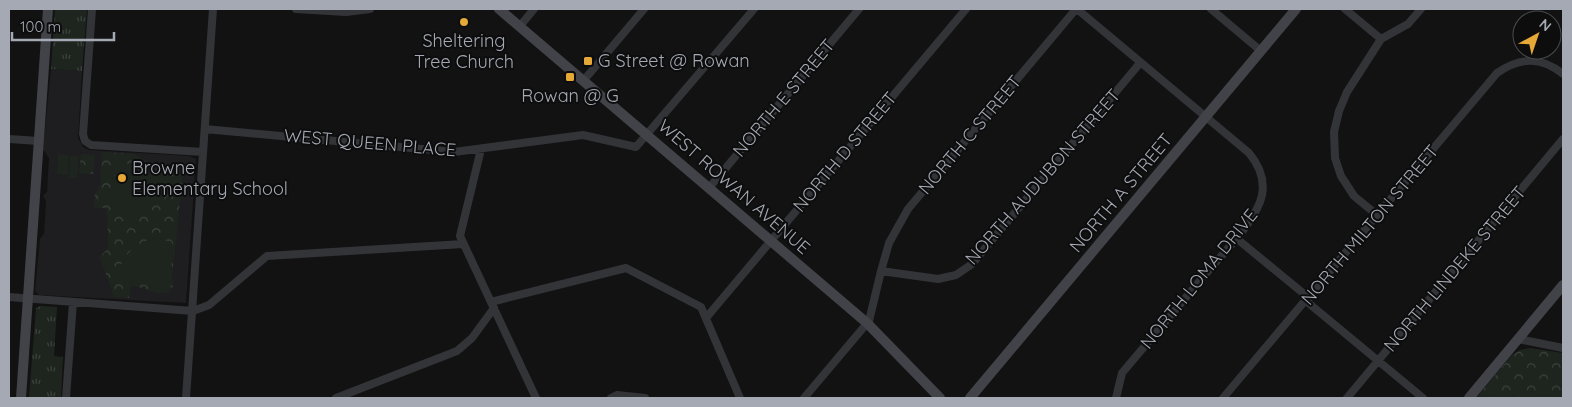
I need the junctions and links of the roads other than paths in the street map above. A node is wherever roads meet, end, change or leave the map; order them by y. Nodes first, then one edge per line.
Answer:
1 (48, 9) edge
2 (92, 9) edge
3 (213, 9) edge
4 (296, 9) edge
5 (370, 9) edge
6 (499, 9) edge
7 (534, 9) edge
8 (644, 9) edge
9 (754, 9) edge
10 (859, 9) edge
11 (966, 9) edge
12 (1076, 9) edge
13 (1211, 9) edge
14 (1296, 9) edge
15 (1345, 9) edge
16 (1421, 9) edge
17 (520, 26) junction
18 (1381, 39) junction
19 (1261, 51) junction
20 (1140, 63) junction
21 (1563, 74) edge
22 (584, 80) junction
23 (1206, 118) junction
24 (205, 129) junction
25 (648, 134) junction
26 (9, 139) edge
27 (1563, 139) edge
28 (39, 141) junction
29 (481, 149) junction
30 (203, 152) junction
31 (709, 188) junction
32 (1377, 215) junction
33 (1236, 238) junction
34 (771, 240) junction
35 (464, 244) junction
36 (881, 270) junction
37 (1563, 285) edge
38 (9, 297) edge
39 (29, 298) junction
40 (1308, 300) junction
41 (73, 302) junction
42 (493, 305) junction
43 (193, 311) junction
44 (706, 318) junction
45 (867, 323) junction
46 (1518, 339) junction
47 (1563, 348) edge
48 (1378, 361) junction
49 (21, 398) edge
50 (66, 398) edge
51 (186, 398) edge
52 (336, 398) edge
53 (536, 398) edge
54 (611, 398) edge
55 (645, 398) edge
56 (740, 398) edge
57 (804, 398) edge
58 (940, 398) edge
59 (970, 398) edge
60 (1116, 398) edge
61 (1224, 398) edge
62 (1347, 398) edge
63 (1423, 398) edge
64 (1469, 398) edge

1 - 28 street
2 - 30 street
3 - 24 street
4 - 5 street
6 - 17 street, WEST ROWAN AVENUE
7 - 17 street
8 - 22 street
9 - 25 street
10 - 31 street, NORTH E STREET
11 - 34 street, NORTH D STREET
12 - 20 street, NORTH LOMA DRIVE
12 - 36 street, NORTH C STREET
13 - 19 street
14 - 19 street, NORTH A STREET
15 - 18 street
16 - 18 street
17 - 22 street, WEST ROWAN AVENUE
18 - 32 street
19 - 23 street, NORTH A STREET
20 - 23 street, NORTH LOMA DRIVE
20 - 36 street, NORTH AUDUBON STREET
21 - 32 street, NORTH MILTON STREET
22 - 25 street, WEST ROWAN AVENUE
23 - 33 street, NORTH LOMA DRIVE
23 - 59 street, NORTH A STREET
24 - 29 street, WEST QUEEN PLACE
24 - 30 street
25 - 29 street, WEST QUEEN PLACE
25 - 31 street, WEST ROWAN AVENUE
26 - 28 street
27 - 48 street, NORTH LINDEKE STREET
28 - 39 street
29 - 35 street
30 - 43 street
31 - 34 street, WEST ROWAN AVENUE
32 - 40 street, NORTH MILTON STREET
33 - 40 street
33 - 60 street, NORTH LOMA DRIVE
34 - 44 street, NORTH D STREET
34 - 45 street, WEST ROWAN AVENUE
35 - 42 street
35 - 43 street
36 - 45 street
37 - 46 street
38 - 39 street
39 - 41 street
39 - 49 street
40 - 48 street
40 - 61 street, NORTH MILTON STREET
41 - 43 street
41 - 50 street
42 - 44 street
42 - 52 street
42 - 53 street
43 - 51 street
44 - 56 street
45 - 57 street
45 - 58 street, WEST ROWAN AVENUE
46 - 47 street
46 - 64 street
48 - 62 street, NORTH LINDEKE STREET
48 - 63 street
54 - 55 street

